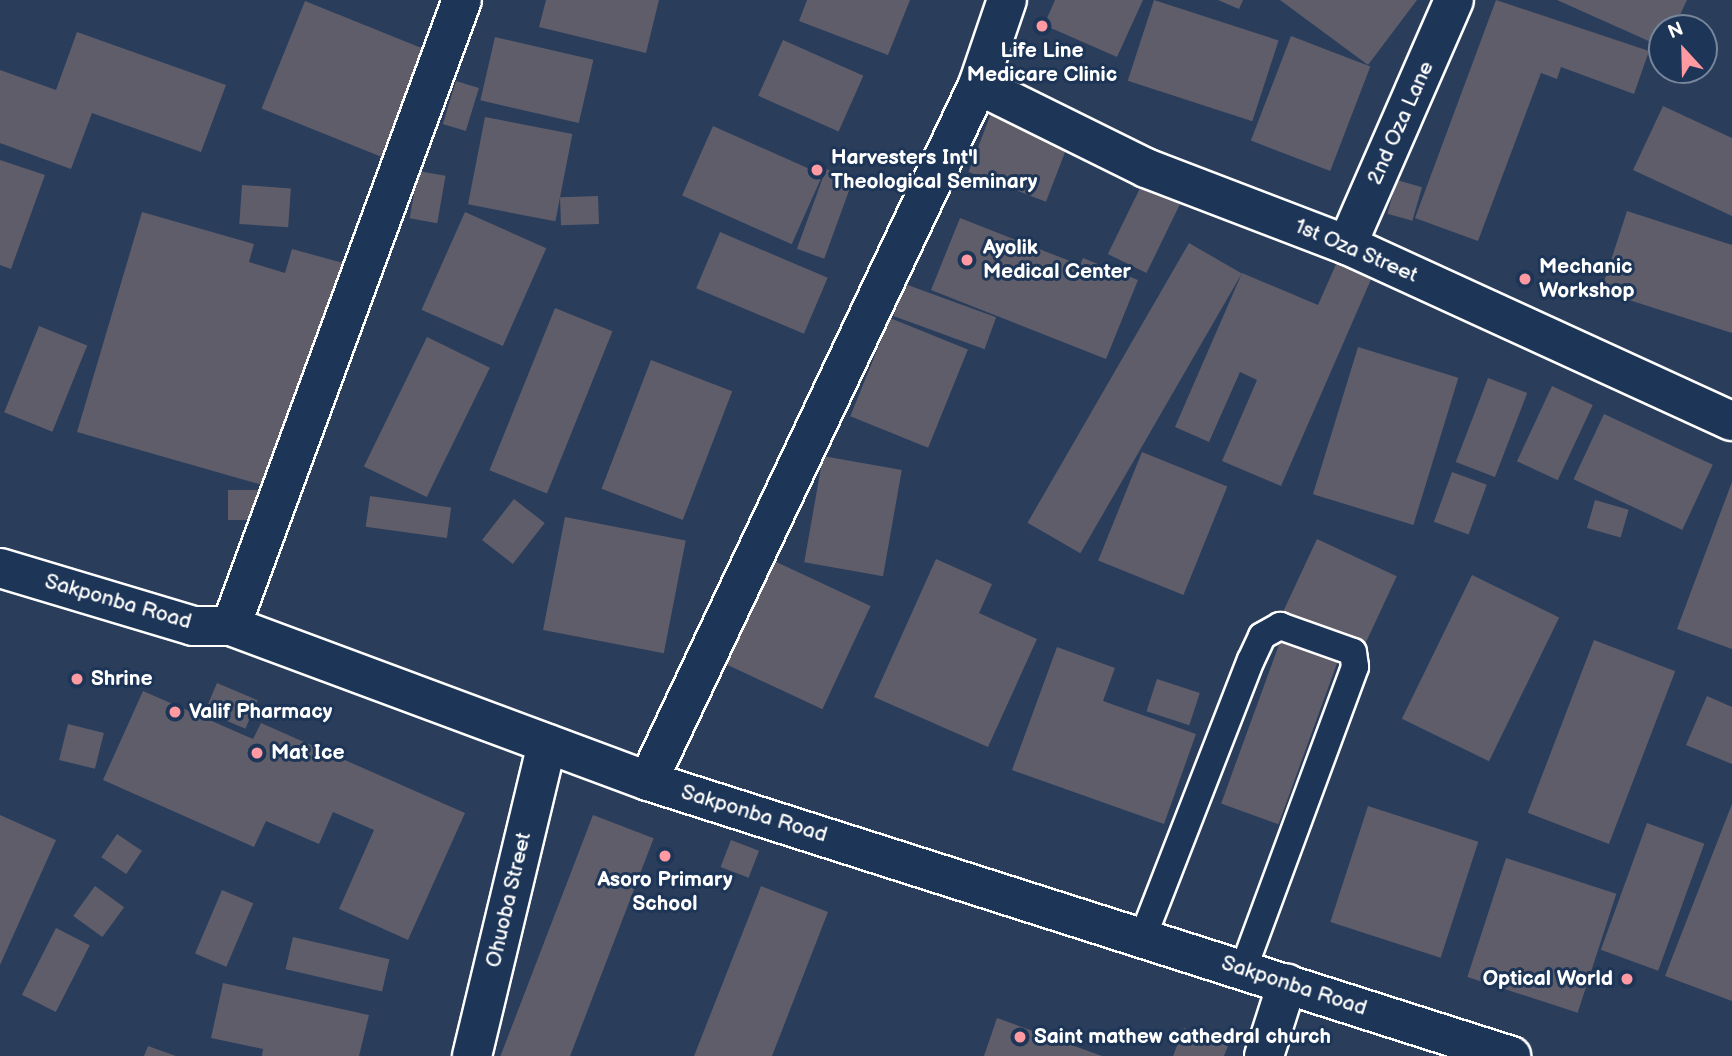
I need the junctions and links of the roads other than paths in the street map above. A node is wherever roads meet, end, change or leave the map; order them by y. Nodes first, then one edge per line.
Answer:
1 (462, 0) edge
2 (1007, 0) edge
3 (1454, 0) edge
4 (978, 85) junction
5 (1347, 245) junction
6 (1732, 421) edge
7 (0, 568) edge
8 (231, 626) junction
9 (547, 744) junction
10 (648, 781) junction
11 (1144, 934) junction
12 (1243, 970) junction
13 (1287, 984) junction
14 (472, 1056) edge
15 (1264, 1056) edge
16 (1511, 1056) edge

1 - 8 street
2 - 4 street
3 - 5 street, 2nd Oza Lane
4 - 5 street, 1st Oza Street
4 - 10 street
5 - 6 street, 1st Oza Street
7 - 8 street, Sakponba Road
8 - 9 street, Sakponba Road
9 - 10 street, Sakponba Road
9 - 14 street, Ohuoba Street
10 - 11 street, Sakponba Road
11 - 12 street, Sakponba Road
11 - 12 lane
12 - 13 street, Sakponba Road
13 - 15 street
13 - 16 street, Sakponba Road

